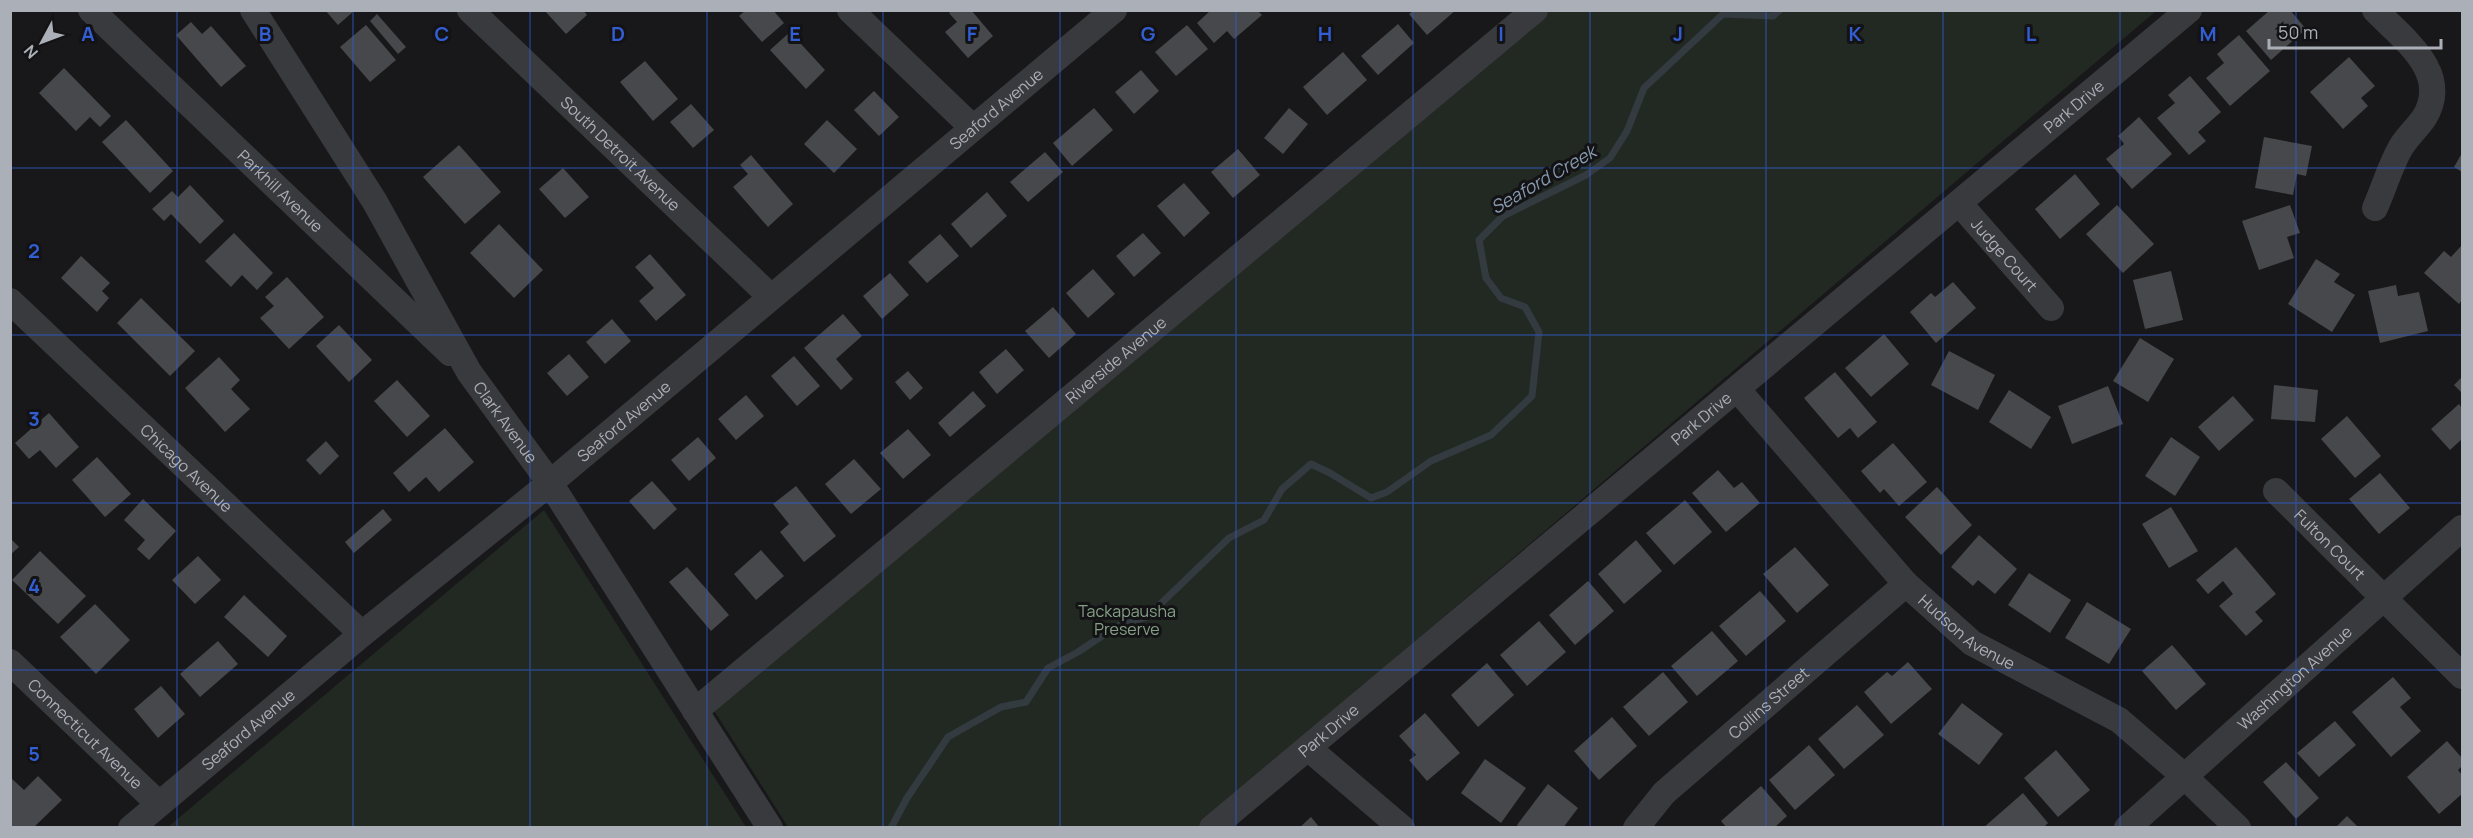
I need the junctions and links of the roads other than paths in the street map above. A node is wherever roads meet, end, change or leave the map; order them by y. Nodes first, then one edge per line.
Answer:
1 (91, 10) edge
2 (253, 10) edge
3 (470, 10) edge
4 (850, 10) edge
5 (1114, 10) edge
6 (1535, 10) edge
7 (2189, 10) edge
8 (2375, 10) edge
9 (974, 128) junction
10 (1959, 203) junction
11 (2375, 208) dead end
12 (771, 297) junction
13 (10, 301) edge
14 (2051, 308) dead end
15 (470, 372) junction
16 (1737, 389) junction
17 (550, 483) junction
18 (2276, 491) dead end
19 (2463, 528) edge
20 (1906, 584) junction
21 (2383, 599) junction
22 (362, 634) junction
23 (10, 662) edge
24 (2463, 676) edge
25 (695, 711) junction
26 (1308, 748) junction
27 (2184, 776) junction
28 (159, 804) junction
29 (130, 828) edge
30 (770, 828) edge
31 (1212, 828) edge
32 (1402, 828) edge
33 (1636, 828) edge
34 (2127, 828) edge
35 (2238, 828) edge

1 - 15 street, Parkhill Avenue
2 - 15 street, Clark Avenue
3 - 12 street, South Detroit Avenue
4 - 9 street
5 - 9 street, Seaford Avenue
6 - 25 street, Riverside Avenue
7 - 10 street, Park Drive
8 - 11 street
9 - 12 street, Seaford Avenue
10 - 14 street, Judge Court
10 - 16 street, Park Drive
12 - 17 street, Seaford Avenue
13 - 22 street, Chicago Avenue
15 - 17 street, Clark Avenue
16 - 20 street, Hudson Avenue
16 - 26 street, Park Drive
17 - 22 street, Seaford Avenue
17 - 25 street, Clark Avenue
18 - 21 street, Fulton Court
19 - 21 street, Washington Avenue
20 - 27 street, Hudson Avenue
20 - 33 street, Collins Street
21 - 24 street, Fulton Court
21 - 27 street, Washington Avenue
22 - 28 street, Seaford Avenue
23 - 28 street, Connecticut Avenue
25 - 30 street, Clark Avenue
26 - 31 street, Park Drive
26 - 32 street
27 - 34 street, Washington Avenue
27 - 35 street, Hudson Avenue
28 - 29 street, Seaford Avenue

